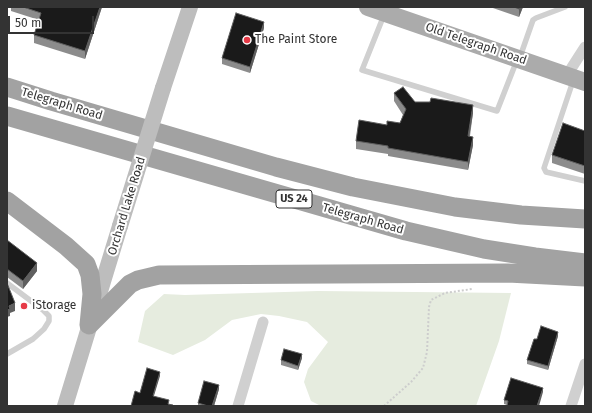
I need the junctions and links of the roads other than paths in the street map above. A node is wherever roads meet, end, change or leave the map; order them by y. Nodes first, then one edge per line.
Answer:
1 (190, 7) edge
2 (565, 7) edge
3 (380, 10) edge
4 (585, 47) edge
5 (518, 59) junction
6 (575, 78) edge
7 (7, 87) edge
8 (7, 116) edge
9 (559, 123) junction
10 (566, 125) edge
11 (585, 181) edge
12 (7, 201) edge
13 (585, 219) edge
14 (585, 263) edge
15 (585, 277) edge
16 (7, 282) edge
17 (263, 322) dead end
18 (89, 325) junction
19 (7, 354) edge
20 (585, 364) edge
21 (65, 406) edge
22 (238, 406) edge
23 (571, 406) edge

1 - 18 main road, Orchard Lake Road, bridge
2 - 5 lane
3 - 5 main road, Old Telegraph Road
3 - 5 lane
4 - 6 street
5 - 6 main road, Old Telegraph Road
6 - 9 lane
7 - 13 highway, Telegraph Road / US 24
8 - 14 highway, Telegraph Road / US 24
9 - 10 lane
9 - 11 lane
12 - 18 highway
15 - 18 highway
16 - 19 lane
17 - 22 street
18 - 21 main road, Orchard Lake Road
20 - 23 street

